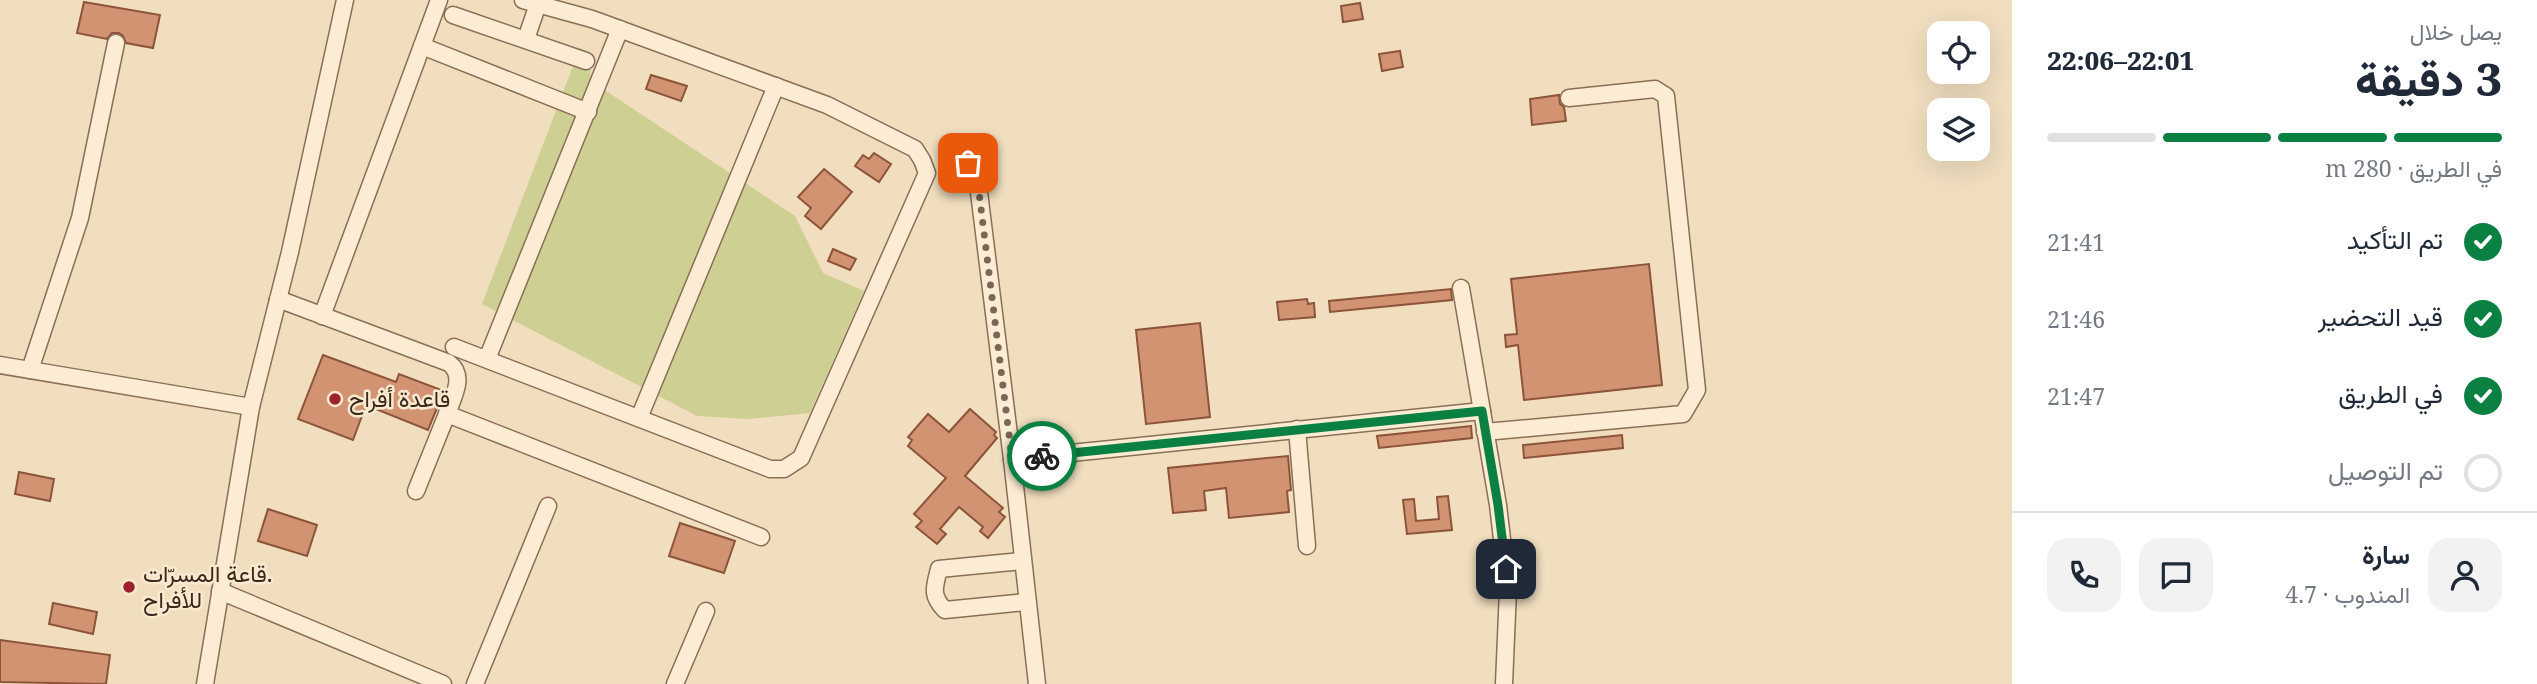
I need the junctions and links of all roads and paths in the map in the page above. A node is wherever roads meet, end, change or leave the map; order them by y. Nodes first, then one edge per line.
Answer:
1 (345, 0) edge
2 (439, 0) edge
3 (530, 2) edge
4 (453, 15) dead end
5 (620, 29) junction
6 (526, 39) junction
7 (116, 43) dead end
8 (422, 46) junction
9 (586, 61) dead end
10 (776, 86) junction
11 (1569, 98) dead end
12 (588, 112) junction
13 (948, 156) dead end
14 (1461, 288) dead end
15 (278, 299) junction
16 (322, 316) junction
17 (454, 347) dead end
18 (486, 359) junction
19 (0, 365) edge
20 (30, 370) junction
21 (251, 407) junction
22 (1482, 411) junction
23 (447, 414) junction
24 (639, 418) junction
25 (1297, 429) junction
26 (1485, 432) junction
27 (1012, 459) junction
28 (416, 491) dead end
29 (548, 506) dead end
30 (761, 537) dead end
31 (1307, 546) dead end
32 (1022, 561) junction
33 (220, 591) junction
34 (1026, 602) junction
35 (706, 611) dead end
36 (205, 684) edge
37 (443, 684) edge
38 (475, 684) edge
39 (675, 684) edge
40 (1037, 684) edge
41 (1503, 684) edge

1 - 15 street
2 - 8 street
3 - 5 street
3 - 6 street
4 - 6 street
5 - 10 street
5 - 12 street
6 - 9 street
7 - 20 street
8 - 12 street
8 - 16 street
10 - 24 street
10 - 24 street
11 - 26 street
12 - 18 street
13 - 27 street
14 - 22 street
15 - 16 street
15 - 21 street
16 - 23 street
17 - 18 street
18 - 24 street
19 - 20 street
20 - 21 street
21 - 33 street
22 - 25 street
22 - 26 street
23 - 28 street
23 - 30 street
25 - 27 street
25 - 31 street
26 - 41 street
27 - 32 street
29 - 38 street
32 - 34 street
32 - 34 street
33 - 36 street
33 - 37 street
34 - 40 street
35 - 39 street

